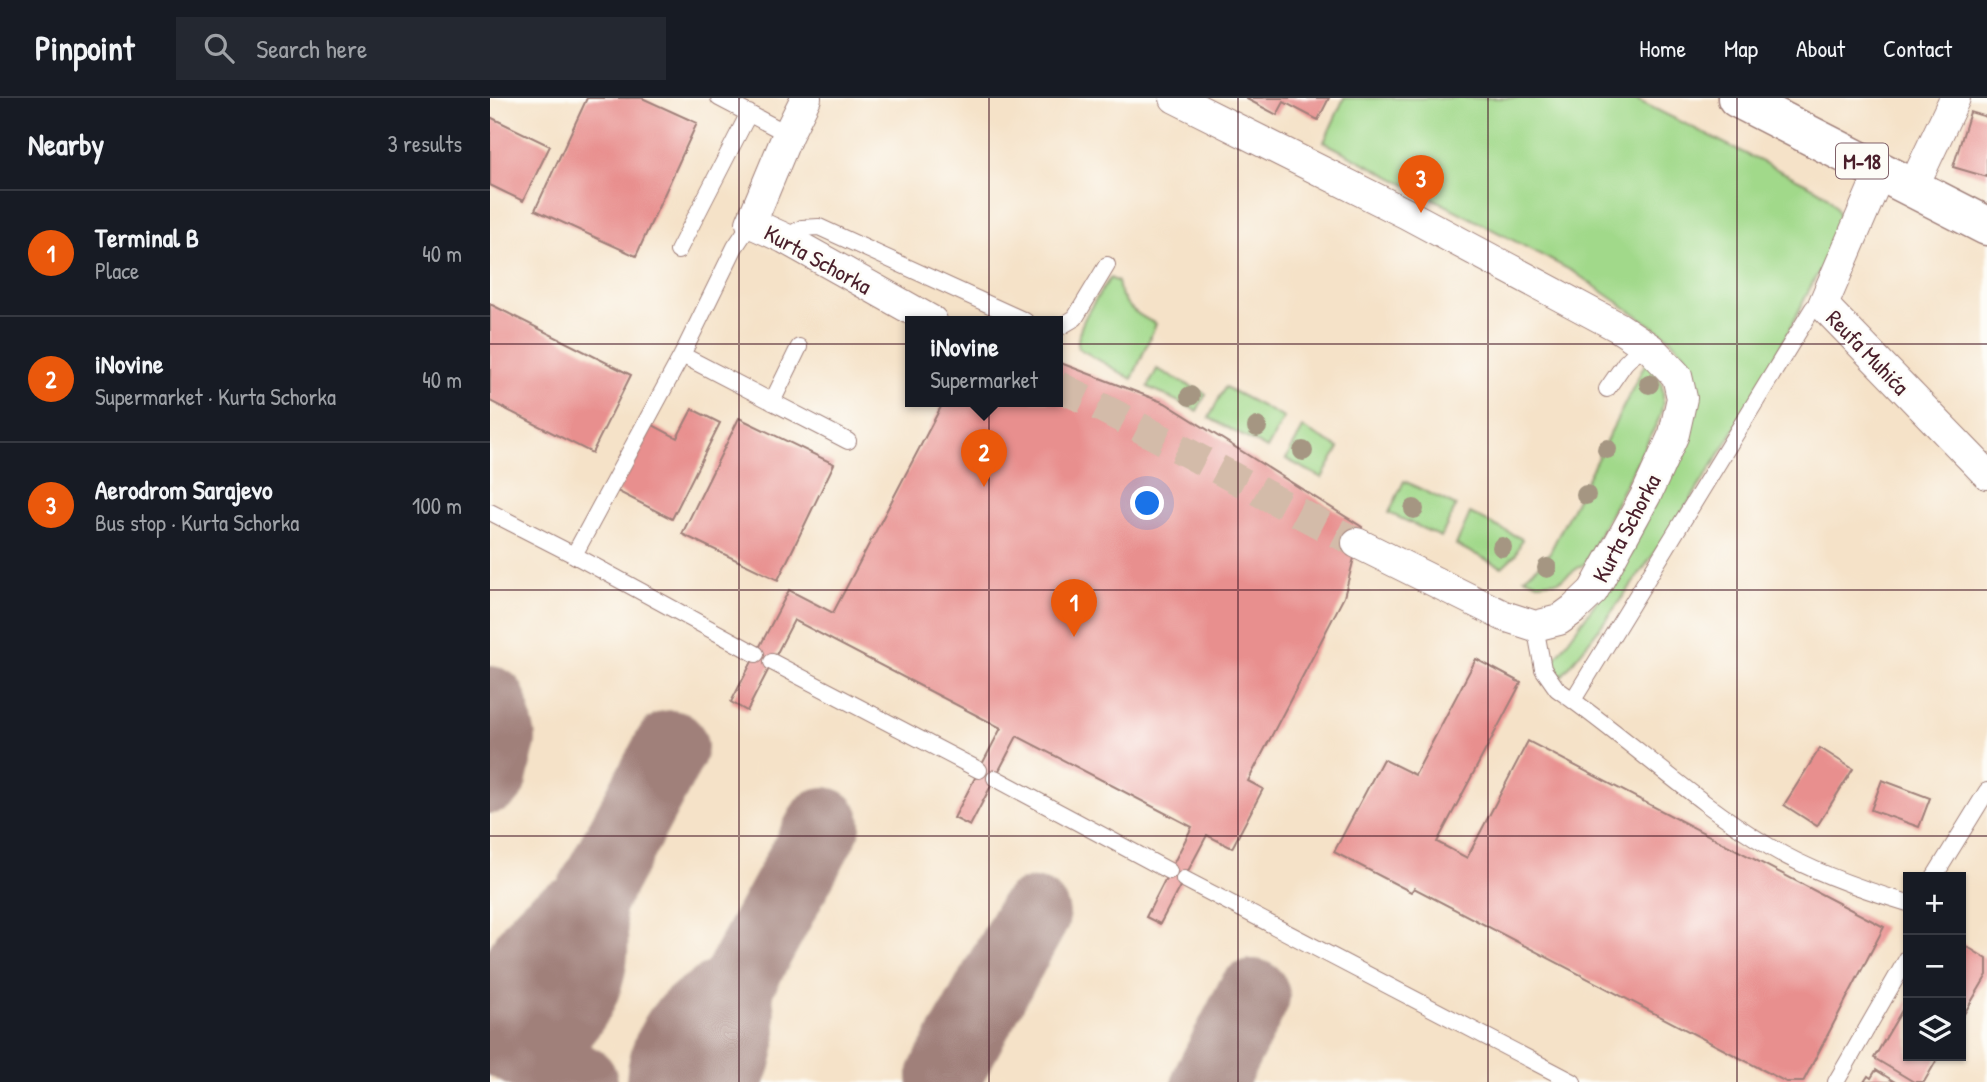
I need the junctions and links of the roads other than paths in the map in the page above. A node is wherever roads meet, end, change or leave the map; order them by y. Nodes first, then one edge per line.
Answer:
1 (719, 98) edge
2 (806, 98) edge
3 (1175, 98) edge
4 (1737, 98) edge
5 (1955, 98) edge
6 (748, 113) junction
7 (788, 134) junction
8 (1897, 178) junction
9 (751, 223) junction
10 (1987, 226) edge
11 (784, 238) junction
12 (678, 251) dead end
13 (1107, 265) dead end
14 (1823, 305) junction
15 (923, 316) edge
16 (1014, 316) edge
17 (1063, 325) edge
18 (1644, 344) junction
19 (799, 347) dead end
20 (682, 355) junction
21 (1607, 388) dead end
22 (772, 402) junction
23 (848, 441) dead end
24 (1987, 474) edge
25 (490, 512) edge
26 (1357, 543) tunnel mouth
27 (574, 555) junction
28 (1535, 626) junction
29 (756, 654) dead end
30 (772, 662) dead end
31 (1573, 701) junction
32 (979, 770) dead end
33 (995, 778) dead end
34 (1987, 791) edge
35 (1937, 872) edge
36 (1903, 900) edge
37 (1903, 966) edge
38 (1573, 1082) edge
39 (1836, 1082) edge

1 - 6 lane
2 - 7 street, Kurta Schorka
3 - 18 street, Kurta Schorka
4 - 8 main road, M-18
5 - 8 street, Reufa Muhića
6 - 7 lane
6 - 12 lane
7 - 9 street, Kurta Schorka
8 - 10 main road, M-18
8 - 14 street, Reufa Muhića
9 - 11 street, Kurta Schorka
9 - 20 lane
11 - 15 street, Kurta Schorka
11 - 16 lane
13 - 17 lane
14 - 24 street, Reufa Muhića
14 - 31 lane
18 - 21 lane
18 - 28 street, Kurta Schorka
19 - 22 lane
20 - 22 lane
20 - 27 lane
22 - 23 lane
25 - 27 lane
26 - 28 street
27 - 29 lane
28 - 31 lane
30 - 32 lane
31 - 36 lane
33 - 38 lane
34 - 35 lane
37 - 39 lane

